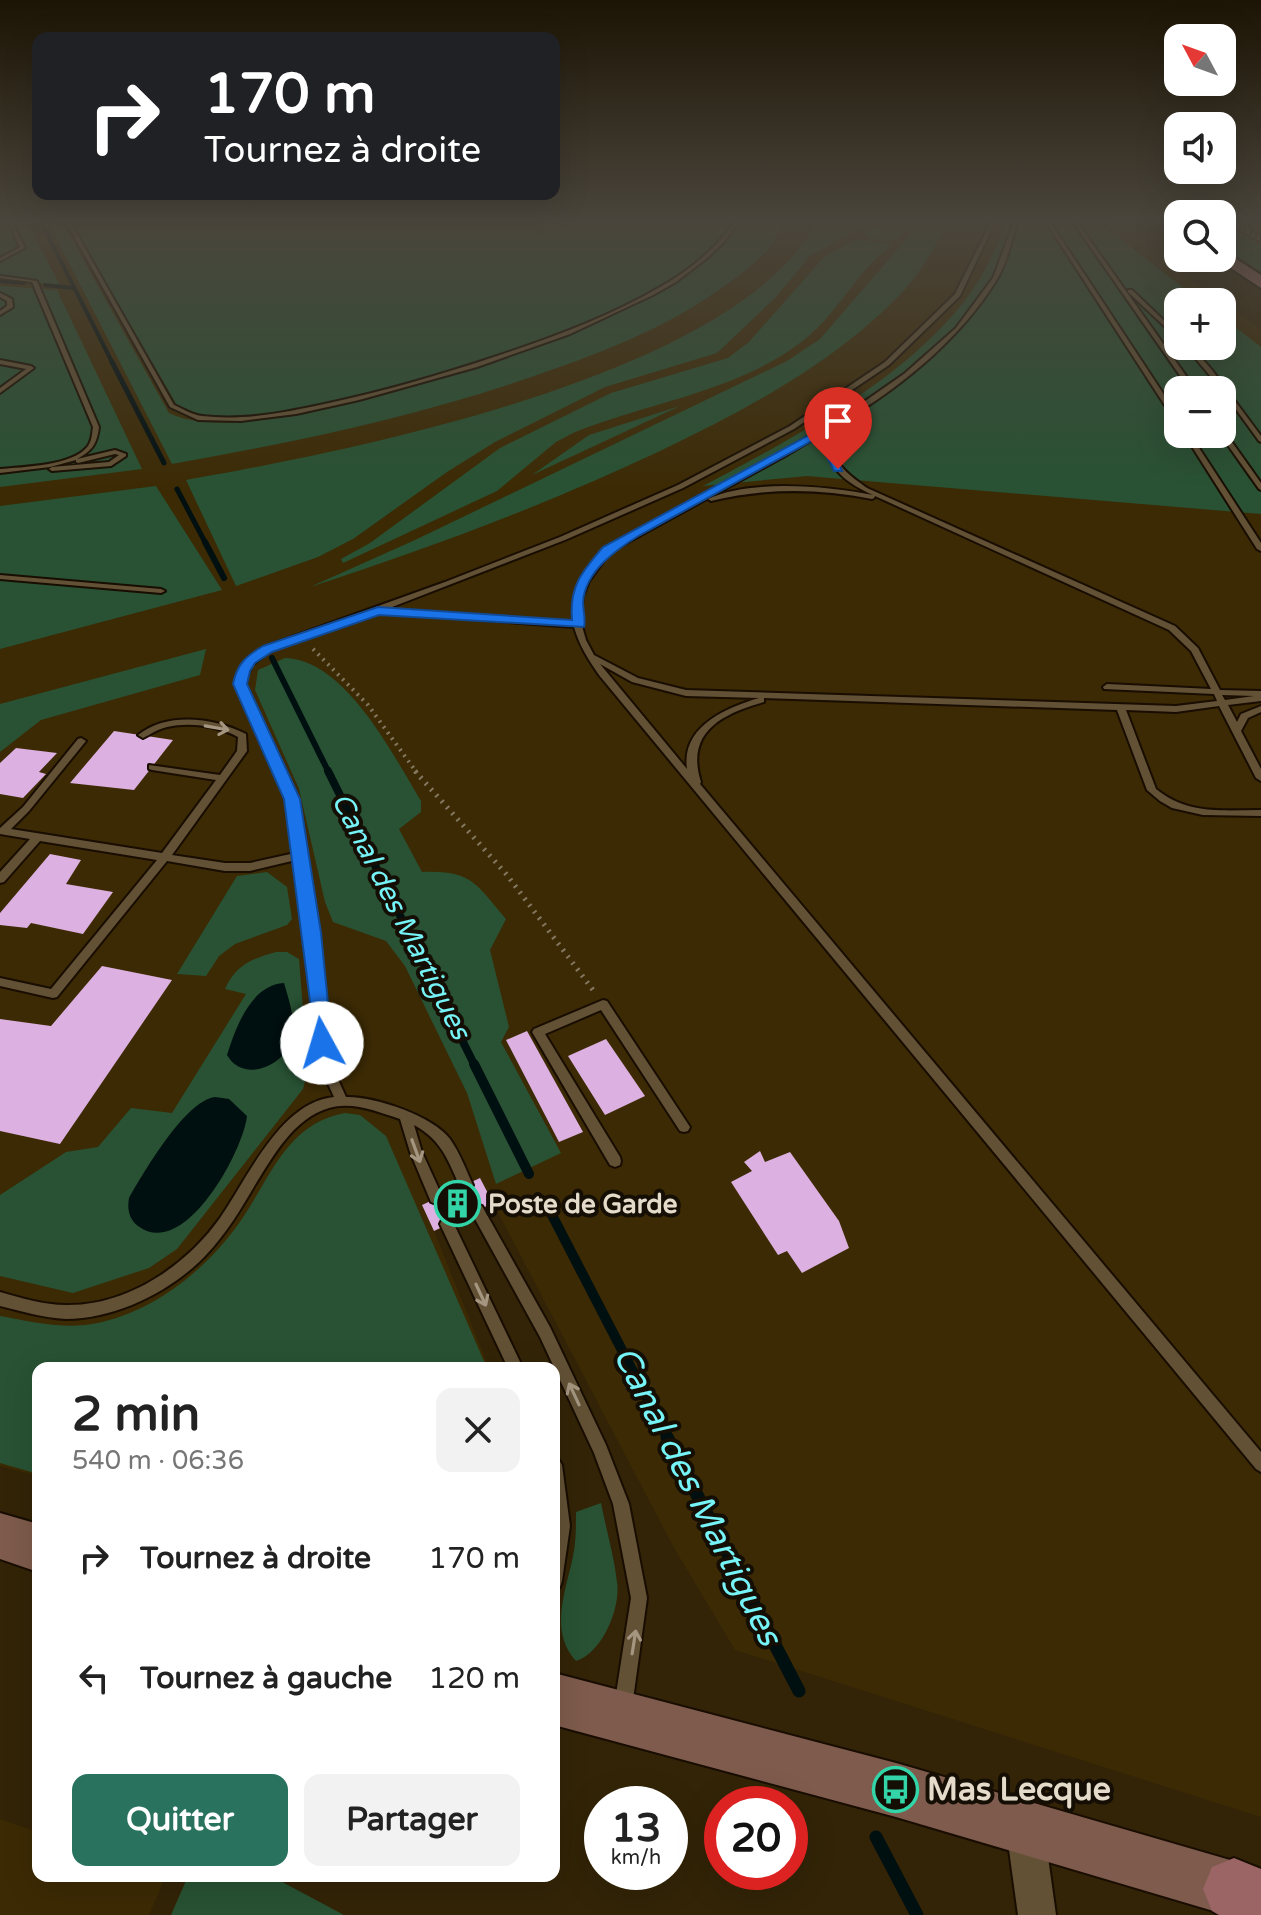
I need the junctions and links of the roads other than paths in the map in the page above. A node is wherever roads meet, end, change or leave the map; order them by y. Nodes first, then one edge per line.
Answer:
1 (47, 311) edge
2 (119, 311) edge
3 (611, 311) edge
4 (942, 311) edge
5 (969, 311) edge
6 (1106, 311) edge
7 (1137, 311) edge
8 (1200, 360) edge
9 (0, 362) edge
10 (1183, 376) edge
11 (0, 391) edge
12 (1164, 400) edge
13 (838, 423) junction
14 (1261, 440) edge
15 (1196, 448) edge
16 (1233, 448) edge
17 (50, 469) junction
18 (0, 473) edge
19 (1261, 488) edge
20 (690, 504) junction
21 (895, 504) junction
22 (1261, 549) edge
23 (0, 577) edge
24 (161, 591) dead end
25 (378, 611) junction
26 (579, 625) junction
27 (586, 652) junction
28 (1107, 687) dead end
29 (1216, 690) junction
30 (774, 696) junction
31 (1261, 696) edge
32 (1223, 703) junction
33 (1120, 707) junction
34 (1261, 709) edge
35 (1237, 730) junction
36 (143, 735) dead end
37 (81, 741) dead end
38 (152, 767) dead end
39 (220, 778) junction
40 (1261, 778) edge
41 (702, 793) junction
42 (1261, 813) edge
43 (1, 831) edge
44 (37, 838) junction
45 (301, 855) junction
46 (164, 858) junction
47 (0, 879) edge
48 (0, 982) edge
49 (341, 1099) junction
50 (405, 1116) junction
51 (684, 1127) dead end
52 (615, 1161) dead end
53 (466, 1185) dead end
54 (436, 1198) dead end
55 (477, 1210) dead end
56 (447, 1224) dead end
57 (0, 1299) edge
58 (513, 1362) edge
59 (559, 1362) edge
60 (560, 1364) edge
61 (1226, 1424) junction
62 (1261, 1457) edge
63 (1261, 1464) edge
64 (560, 1511) edge
65 (0, 1536) edge
66 (560, 1540) edge
67 (32, 1546) edge
68 (560, 1701) edge
69 (621, 1719) junction
70 (1024, 1827) junction
71 (1234, 1890) edge
72 (1037, 1915) edge

1 - 18 lane
2 - 3 lane
4 - 25 lane
5 - 13 lane
6 - 12 lane
7 - 10 lane
8 - 14 lane
9 - 11 lane
13 - 20 lane
13 - 21 lane
15 - 22 lane
16 - 19 lane
17 - 17 lane
17 - 18 lane
20 - 21 lane
20 - 26 lane
21 - 29 lane
23 - 24 lane
25 - 26 lane
25 - 45 lane
26 - 27 lane
27 - 30 lane
27 - 41 lane
28 - 29 lane
29 - 31 lane
29 - 32 lane
30 - 33 lane
30 - 41 lane
31 - 32 lane
32 - 33 lane
32 - 35 lane
33 - 42 lane
34 - 35 lane
35 - 40 lane
36 -> 39 lane
37 - 43 lane
38 - 39 lane
39 - 46 lane
41 - 61 lane
43 - 44 lane
44 - 46 lane
44 - 47 lane
45 - 46 lane
45 - 49 lane
46 - 48 lane
49 - 50 lane
49 - 57 lane
50 - 53 lane
50 -> 54 lane
51 - 52 lane
59 -> 55 lane
56 -> 58 lane
69 -> 60 lane
61 - 62 lane
61 - 63 lane
64 - 66 lane
65 - 67 main road
68 - 69 main road
69 - 70 main road
70 - 71 main road
70 - 72 street

